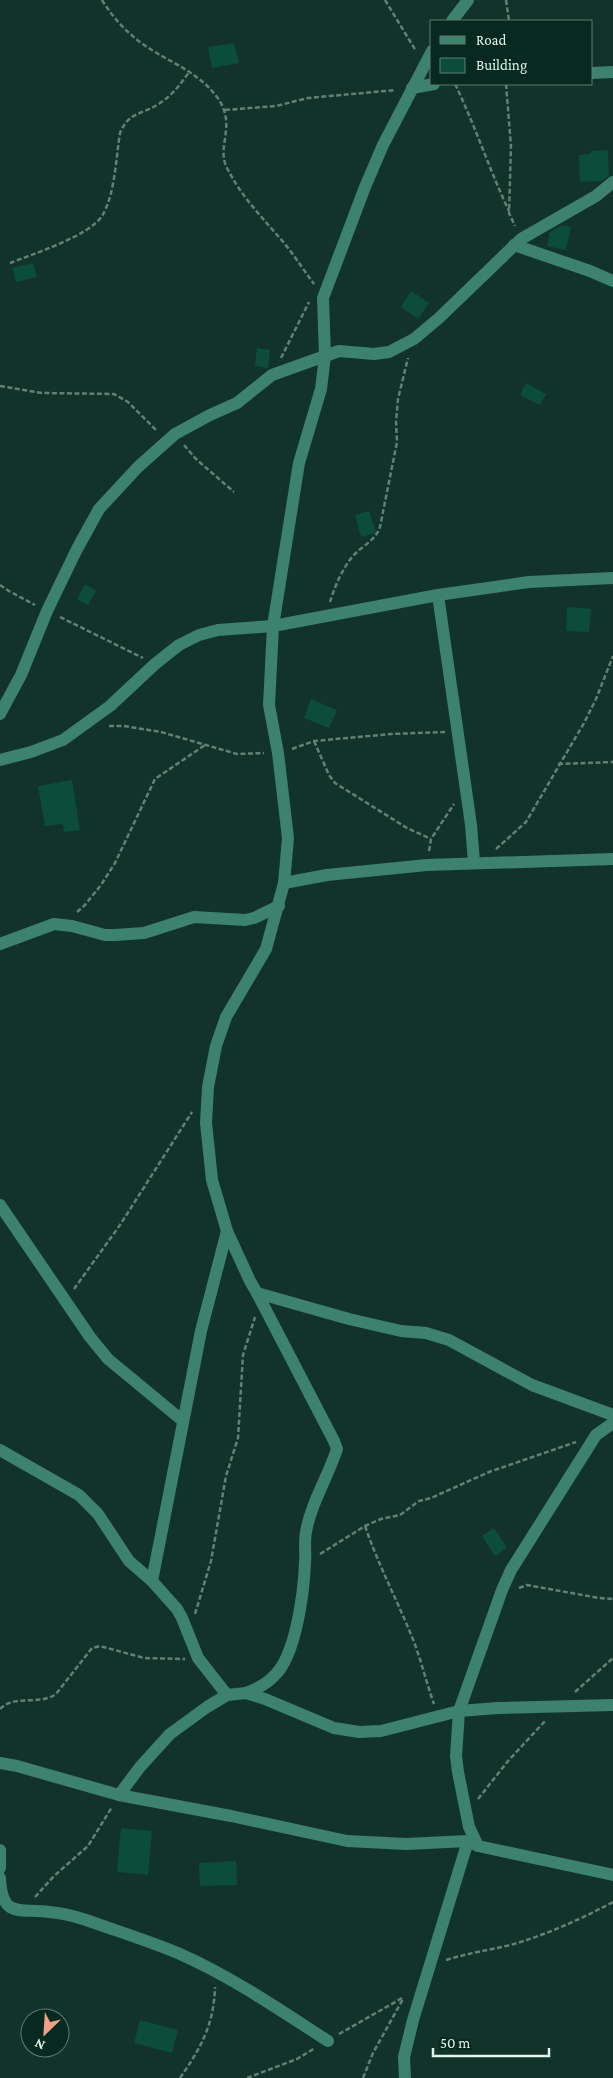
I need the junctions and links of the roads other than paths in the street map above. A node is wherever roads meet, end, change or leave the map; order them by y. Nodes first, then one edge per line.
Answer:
1 (468, 0) edge
2 (453, 20) edge
3 (430, 54) edge
4 (613, 72) edge
5 (593, 73) edge
6 (430, 85) edge
7 (412, 88) junction
8 (613, 182) edge
9 (517, 242) junction
10 (613, 281) edge
11 (325, 356) junction
12 (610, 576) edge
13 (438, 595) junction
14 (273, 626) junction
15 (0, 714) edge
16 (0, 760) edge
17 (613, 859) edge
18 (477, 863) junction
19 (284, 884) junction
20 (279, 906) junction
21 (0, 944) edge
22 (0, 1205) edge
23 (227, 1231) junction
24 (259, 1296) junction
25 (612, 1415) edge
26 (184, 1421) junction
27 (0, 1450) edge
28 (152, 1581) junction
29 (246, 1693) junction
30 (227, 1695) junction
31 (613, 1705) edge
32 (459, 1711) junction
33 (0, 1763) edge
34 (119, 1795) junction
35 (473, 1843) junction
36 (0, 1850) edge
37 (0, 1868) edge
38 (613, 1875) edge
39 (0, 1878) edge
40 (328, 2041) dead end
41 (405, 2078) edge

1 - 2 street
3 - 7 street
4 - 5 street
6 - 7 street
7 - 11 street
8 - 9 street
9 - 10 street
9 - 11 street
11 - 14 street
11 - 15 street
12 - 13 street
13 - 14 street
13 - 18 street
14 - 16 street
14 - 19 street
17 - 18 street
18 - 19 street
19 - 20 street
20 - 21 street
20 - 23 street
22 - 26 street
23 - 24 street
23 - 26 street
24 - 25 street
24 - 29 street
25 - 32 street
26 - 28 street
27 - 28 street
28 - 30 street
29 - 30 street
29 - 32 street
30 - 34 street
31 - 32 street
32 - 35 street
33 - 34 street
34 - 35 street
35 - 38 street
35 - 41 street
36 - 37 street
39 - 40 street

